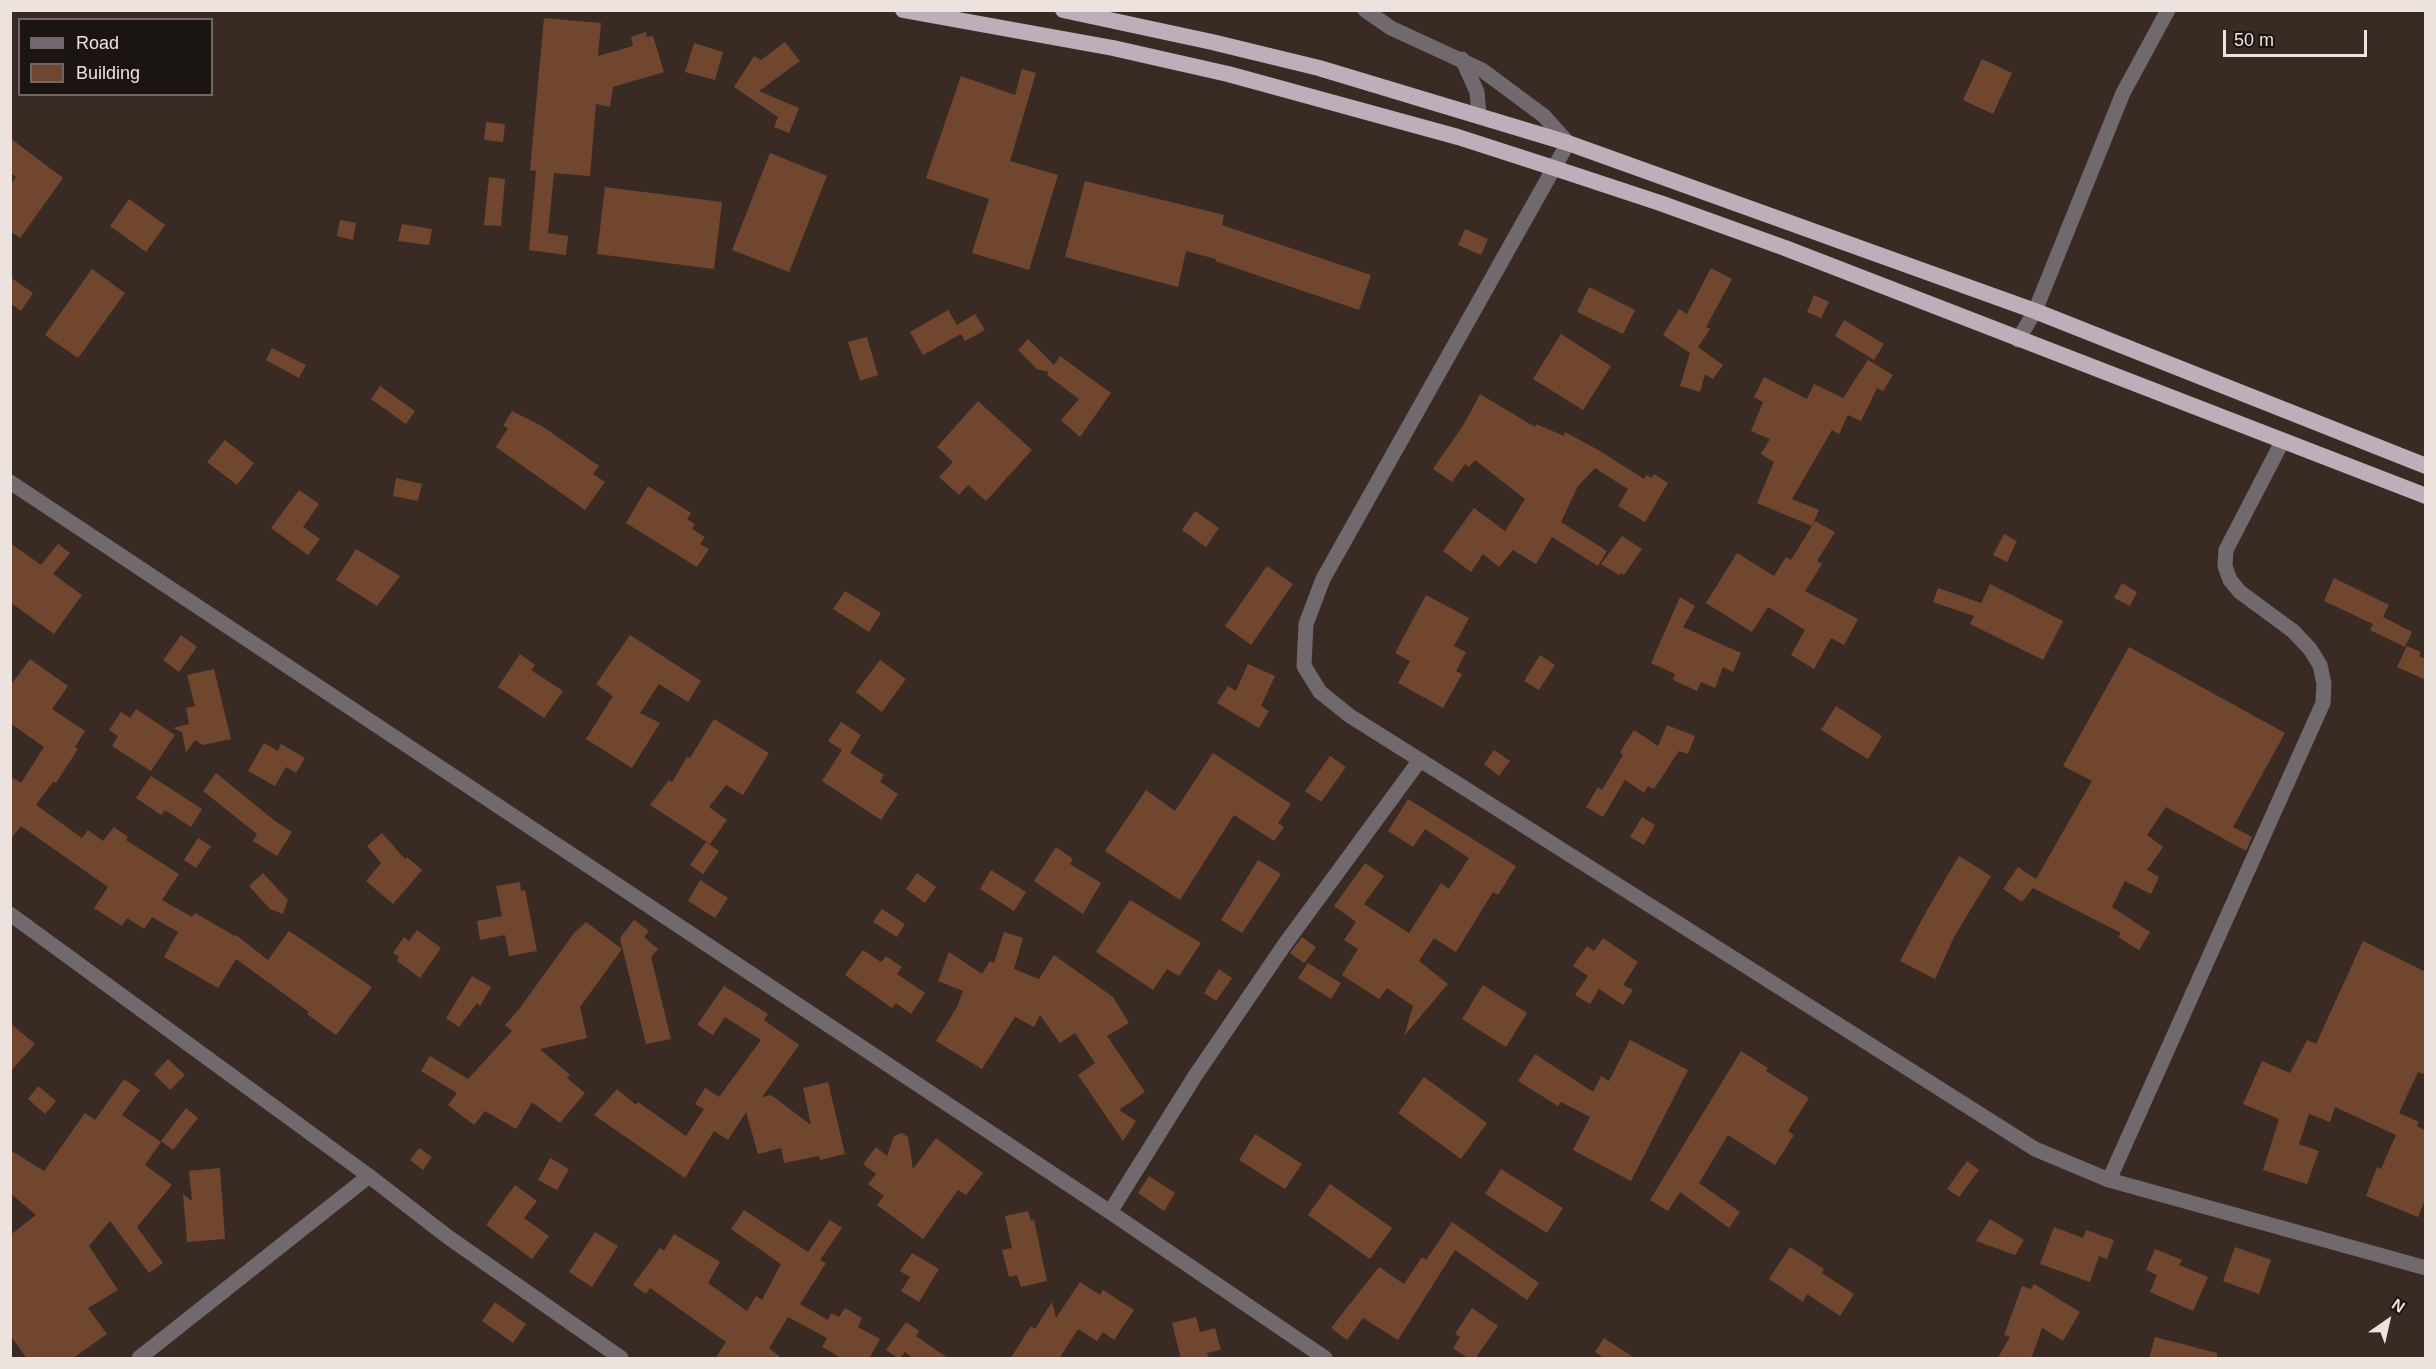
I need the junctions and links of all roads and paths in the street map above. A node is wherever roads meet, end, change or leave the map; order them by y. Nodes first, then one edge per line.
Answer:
1 (903, 10) edge
2 (1063, 10) edge
3 (1365, 10) edge
4 (2168, 10) edge
5 (1462, 59) junction
6 (1479, 115) junction
7 (1568, 143) junction
8 (1554, 168) junction
9 (1760, 211) junction
10 (1750, 236) junction
11 (2035, 311) junction
12 (2018, 340) junction
13 (2282, 442) junction
14 (2420, 463) edge
15 (10, 482) edge
16 (2403, 488) junction
17 (2426, 496) edge
18 (1420, 760) junction
19 (10, 914) edge
20 (369, 1176) junction
21 (2109, 1180) junction
22 (1110, 1212) junction
23 (2426, 1268) edge
24 (140, 1359) edge
25 (621, 1359) edge
26 (1325, 1359) edge

1 - 8 highway
2 - 6 highway
3 - 5 street
4 - 11 street
5 - 6 street
5 - 7 street
6 - 7 highway
7 - 8 street
7 - 9 highway
8 - 10 highway
8 - 18 street
9 - 10 highway
9 - 11 highway
10 - 12 highway
11 - 12 street
11 - 14 highway
12 - 13 highway
13 - 16 highway
13 - 21 street
14 - 16 highway
15 - 22 street
16 - 17 highway
18 - 21 street
18 - 22 street
19 - 20 street
20 - 24 street
20 - 25 street
21 - 23 street
22 - 26 street

